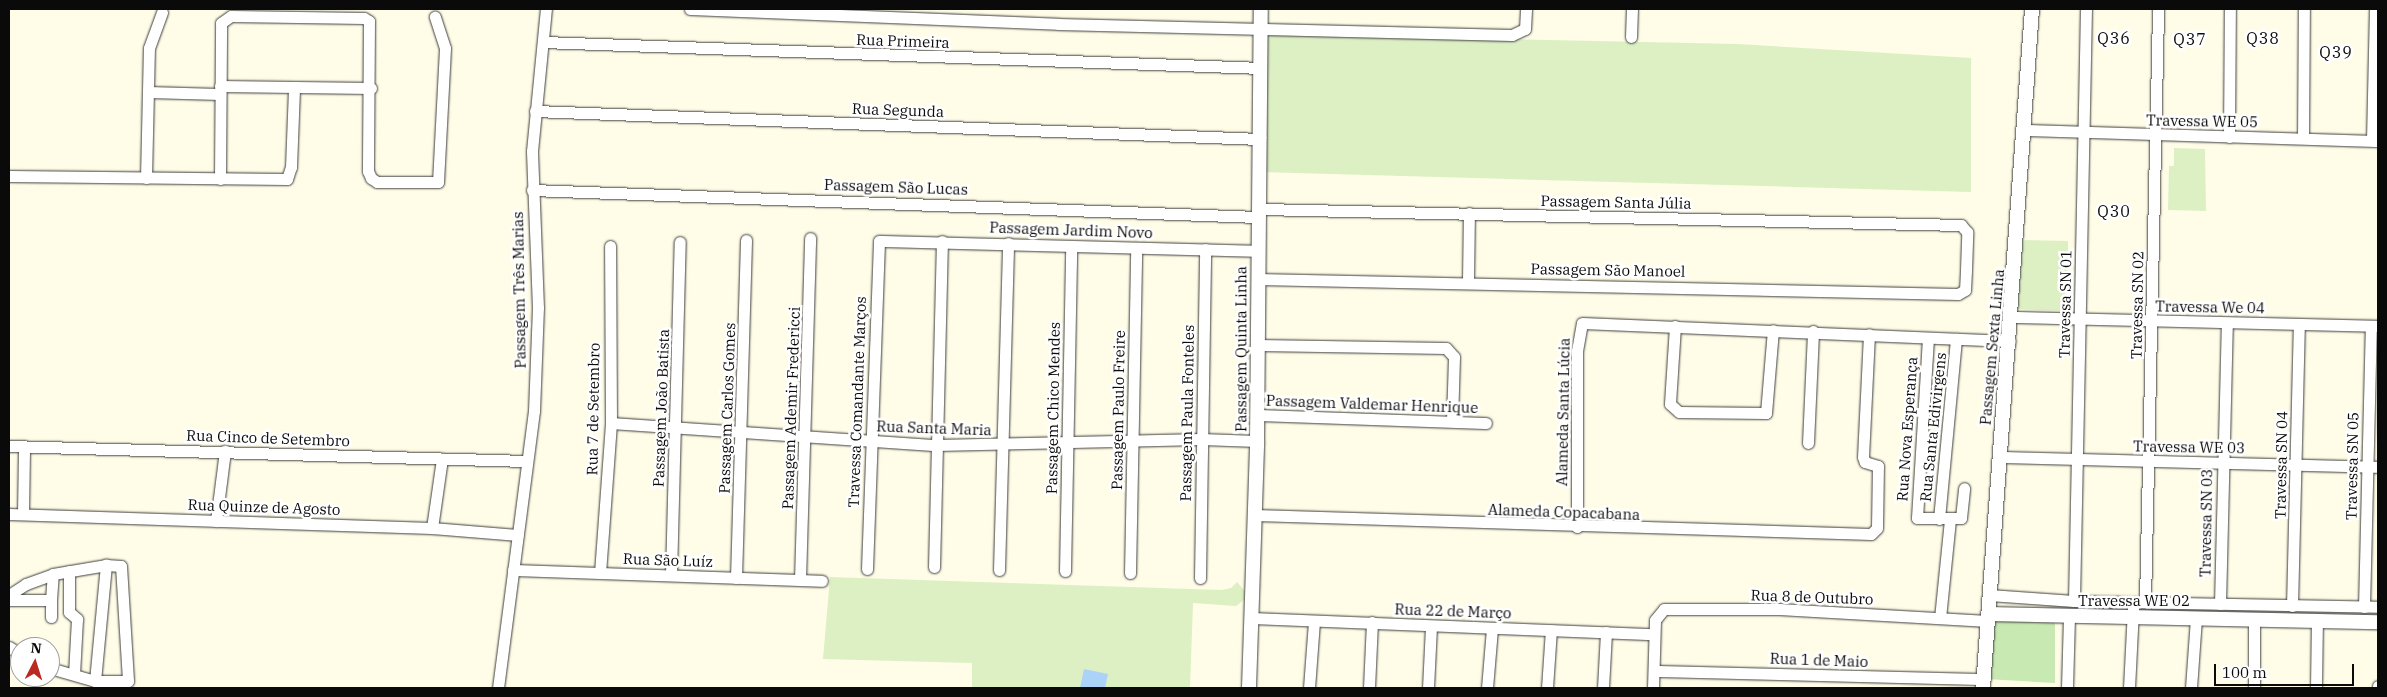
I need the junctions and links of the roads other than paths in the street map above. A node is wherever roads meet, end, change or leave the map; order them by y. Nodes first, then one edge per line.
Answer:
1 (546, 9) edge
2 (690, 9) edge
3 (1261, 9) edge
4 (1526, 9) edge
5 (1632, 9) edge
6 (2032, 9) edge
7 (2086, 9) edge
8 (2158, 9) edge
9 (2230, 9) edge
10 (2304, 9) edge
11 (2375, 9) edge
12 (162, 12) dead end
13 (435, 17) dead end
14 (1261, 30) junction
15 (1631, 37) dead end
16 (543, 42) junction
17 (1261, 68) junction
18 (294, 88) junction
19 (371, 88) junction
20 (220, 90) junction
21 (148, 92) junction
22 (535, 111) junction
23 (2025, 130) junction
24 (2084, 133) junction
25 (2156, 136) junction
26 (2229, 138) junction
27 (2303, 138) junction
28 (1260, 139) junction
29 (2375, 140) edge
30 (9, 176) edge
31 (146, 178) junction
32 (220, 179) junction
33 (532, 190) junction
34 (1259, 213) junction
35 (1469, 213) junction
36 (810, 238) dead end
37 (746, 240) dead end
38 (882, 240) joint
39 (942, 241) junction
40 (680, 242) dead end
41 (1008, 244) junction
42 (610, 246) dead end
43 (1071, 246) junction
44 (1136, 248) junction
45 (1205, 249) junction
46 (1258, 251) junction
47 (1257, 279) junction
48 (1468, 281) junction
49 (1958, 294) joint
50 (2012, 317) junction
51 (2080, 320) junction
52 (2152, 320) junction
53 (2227, 323) junction
54 (2299, 324) junction
55 (1675, 326) junction
56 (2375, 326) edge
57 (1773, 330) junction
58 (1813, 332) junction
59 (1869, 334) junction
60 (1928, 338) junction
61 (1956, 339) junction
62 (2010, 341) junction
63 (1258, 345) junction
64 (1257, 415) junction
65 (1452, 421) junction
66 (611, 423) junction
67 (1486, 423) dead end
68 (675, 425) junction
69 (742, 430) junction
70 (805, 437) junction
71 (1201, 439) junction
72 (871, 441) junction
73 (1132, 441) junction
74 (1257, 441) junction
75 (1067, 443) junction
76 (1808, 443) dead end
77 (936, 445) junction
78 (1001, 445) junction
79 (9, 446) edge
80 (24, 446) junction
81 (225, 451) junction
82 (1999, 457) junction
83 (442, 459) junction
84 (2076, 460) junction
85 (526, 461) junction
86 (2150, 462) junction
87 (2222, 462) junction
88 (2296, 465) junction
89 (2366, 466) junction
90 (2378, 467) edge
91 (1964, 488) dead end
92 (9, 514) edge
93 (23, 514) junction
94 (1255, 515) junction
95 (1944, 519) junction
96 (216, 520) junction
97 (432, 528) junction
98 (1577, 528) junction
99 (518, 535) junction
100 (106, 565) junction
101 (934, 567) dead end
102 (867, 569) dead end
103 (513, 570) junction
104 (999, 570) dead end
105 (69, 571) junction
106 (1065, 571) dead end
107 (600, 573) junction
108 (1130, 573) dead end
109 (53, 574) junction
110 (671, 575) junction
111 (736, 578) junction
112 (1200, 578) dead end
113 (800, 580) junction
114 (822, 581) dead end
115 (9, 595) edge
116 (1989, 595) junction
117 (9, 600) edge
118 (51, 600) junction
119 (2074, 601) junction
120 (2139, 602) junction
121 (2220, 604) junction
122 (2292, 606) junction
123 (2364, 607) junction
124 (2378, 607) edge
125 (2280, 613) junction
126 (51, 617) dead end
127 (2068, 617) junction
128 (1251, 618) junction
129 (1940, 618) junction
130 (1988, 618) junction
131 (2133, 618) junction
132 (2196, 618) junction
133 (2254, 618) junction
134 (2317, 620) junction
135 (1314, 621) junction
136 (1372, 622) junction
137 (2378, 622) edge
138 (1431, 626) junction
139 (1492, 628) junction
140 (1551, 630) junction
141 (1606, 632) junction
142 (1654, 634) junction
143 (60, 670) edge
144 (1654, 670) junction
145 (74, 674) junction
146 (95, 680) junction
147 (1984, 684) edge
148 (498, 688) edge
149 (1249, 688) edge
150 (1309, 688) edge
151 (1369, 688) edge
152 (1428, 688) edge
153 (1487, 688) edge
154 (1547, 688) edge
155 (1603, 688) edge
156 (1653, 688) edge
157 (2067, 688) edge
158 (2129, 688) edge
159 (2191, 688) edge
160 (2254, 688) edge
161 (2316, 688) edge

1 - 16 street, Passagem Três Marias
2 - 14 street
3 - 14 street, Passagem Quinta Linha
4 - 14 street
5 - 15 street
6 - 23 street, Passagem Sexta Linha
7 - 24 street, Travessa SN 01
8 - 25 street, Travessa SN 02
9 - 26 street
10 - 27 street
11 - 29 street
12 - 21 street
13 - 19 street
14 - 17 street, Passagem Quinta Linha
16 - 17 street, Rua Primeira
16 - 22 street, Passagem Três Marias
17 - 28 street, Passagem Quinta Linha
18 - 19 street
18 - 20 street
18 - 32 street
19 - 20 street
20 - 21 street
20 - 32 street
21 - 31 street
22 - 28 street, Rua Segunda
22 - 33 street, Passagem Três Marias
23 - 24 street, Travessa WE 05
23 - 50 street, Passagem Sexta Linha
24 - 25 street, Travessa WE 05
24 - 51 street, Travessa SN 01
25 - 26 street, Travessa WE 05
25 - 52 street, Travessa SN 02
26 - 27 street, Travessa WE 05
27 - 29 street, Travessa WE 05
28 - 34 street, Passagem Quinta Linha
30 - 31 street
31 - 32 street
33 - 34 street, Passagem São Lucas
33 - 85 street, Passagem Três Marias
34 - 35 street, Passagem Santa Júlia
34 - 46 street, Passagem Quinta Linha
35 - 48 street
35 - 49 street, Passagem Santa Júlia
36 - 70 street, Passagem Ademir Fredericci
37 - 69 street, Passagem Carlos Gomes
38 - 39 street, Passagem Jardim Novo
38 - 72 street, Travessa Comandante Marços
39 - 41 street, Passagem Jardim Novo
39 - 77 street
40 - 68 street, Passagem João Batista
41 - 43 street, Passagem Jardim Novo
41 - 78 street
42 - 66 street, Rua 7 de Setembro
43 - 44 street, Passagem Jardim Novo
43 - 75 street, Passagem Chico Mendes
44 - 45 street, Passagem Jardim Novo
44 - 73 street, Passagem Paulo Freire
45 - 46 street, Passagem Jardim Novo
45 - 71 street, Passagem Paula Fonteles
46 - 47 street, Passagem Quinta Linha
47 - 48 street, Passagem São Manoel
47 - 63 street, Passagem Quinta Linha
48 - 49 street, Passagem São Manoel
50 - 51 street, Travessa We 04
50 - 62 street, Passagem Sexta Linha
51 - 52 street, Travessa We 04
51 - 84 street, Travessa SN 01
52 - 53 street, Travessa We 04
52 - 86 street, Travessa SN 02
53 - 54 street, Travessa We 04
53 - 87 street, Travessa SN 03
54 - 56 street, Travessa We 04
54 - 88 street, Travessa SN 04
55 - 57 street
55 - 57 street
55 - 98 street, Alameda Santa Lúcia
56 - 89 street, Travessa SN 05
57 - 58 street
58 - 59 street
58 - 76 street
59 - 60 street
59 - 98 street, Alameda Copacabana
60 - 61 street
60 - 95 street, Rua Nova Esperança
61 - 62 street
61 - 95 street, Rua Santa Edivirgens
62 - 82 street, Passagem Sexta Linha
63 - 64 street, Passagem Quinta Linha
63 - 65 street
64 - 65 street, Passagem Valdemar Henrique
64 - 74 street, Passagem Quinta Linha
65 - 67 street, Passagem Valdemar Henrique
66 - 68 street, Rua Santa Maria
66 - 107 street, Rua 7 de Setembro
68 - 69 street, Rua Santa Maria
68 - 110 street, Passagem João Batista
69 - 70 street, Rua Santa Maria
69 - 111 street, Passagem Carlos Gomes
70 - 72 street, Rua Santa Maria
70 - 113 street, Passagem Ademir Fredericci
71 - 73 street, Rua Santa Maria
71 - 74 street, Rua Santa Maria
71 - 112 street, Passagem Paula Fonteles
72 - 77 street, Rua Santa Maria
72 - 102 street, Travessa Comandante Marços
73 - 75 street, Rua Santa Maria
73 - 108 street, Passagem Paulo Freire
74 - 94 street, Passagem Quinta Linha
75 - 78 street, Rua Santa Maria
75 - 106 street, Passagem Chico Mendes
77 - 78 street, Rua Santa Maria
77 - 101 street
78 - 104 street
79 - 80 street, Rua Cinco de Setembro
80 - 81 street, Rua Cinco de Setembro
80 - 93 street
81 - 83 street, Rua Cinco de Setembro
81 - 96 street
82 - 84 street, Travessa WE 03
82 - 116 street, Passagem Sexta Linha
83 - 85 street, Rua Cinco de Setembro
83 - 97 street
84 - 86 street, Travessa WE 03
84 - 119 street, Travessa SN 01
85 - 99 street, Passagem Três Marias
86 - 87 street, Travessa WE 03
86 - 120 street, Travessa SN 02
87 - 88 street, Travessa WE 03
87 - 121 street, Travessa SN 03
88 - 89 street, Travessa WE 03
88 - 122 street, Travessa SN 04
89 - 90 street, Travessa WE 03
89 - 123 street, Travessa SN 05
91 - 95 street
92 - 93 street, Rua Quinze de Agosto
93 - 96 street, Rua Quinze de Agosto
94 - 98 street, Alameda Copacabana
94 - 128 street, Passagem Quinta Linha
95 - 129 street, Rua Santa Edivirgens
96 - 97 street, Rua Quinze de Agosto
97 - 99 street, Rua Quinze de Agosto
99 - 103 street, Passagem Três Marias
100 - 105 street
100 - 146 street
100 - 146 street
103 - 107 street, Rua São Luíz
103 - 148 street, Passagem Três Marias
105 - 109 street
105 - 145 street
107 - 110 street, Rua São Luíz
109 - 115 street
109 - 118 street
110 - 111 street, Rua São Luíz
111 - 113 street, Rua São Luíz
113 - 114 street, Rua São Luíz
116 - 119 street, Travessa WE 02
116 - 130 street, Passagem Sexta Linha
117 - 118 street
118 - 126 street
119 - 120 street, Travessa WE 02
120 - 121 street, Travessa WE 02
120 - 131 street, Travessa SN 02
121 - 125 street, Travessa WE 02
122 - 123 street, Travessa WE 02
122 - 125 street, Travessa WE 02
123 - 124 street, Travessa WE 02
125 - 133 street, Travessa WE 02
125 - 134 street, Travessa WE 02
127 - 130 street, Travessa WE 02
127 - 131 street, Travessa WE 02
127 - 157 street
128 - 135 street, Rua 22 de Março
128 - 149 street, Passagem Quinta Linha
129 - 130 street, Rua 8 de Outubro
129 - 142 street, Rua 8 de Outubro
130 - 147 street, Passagem Sexta Linha
131 - 132 street, Travessa WE 02
131 - 158 street, Travessa SN 02
132 - 133 street, Travessa WE 02
132 - 159 street
133 - 160 street
134 - 137 street, Travessa WE 02
134 - 161 street
135 - 136 street, Rua 22 de Março
135 - 150 street
136 - 138 street, Rua 22 de Março
136 - 151 street
138 - 139 street, Rua 22 de Março
138 - 152 street
139 - 140 street, Rua 22 de Março
139 - 153 street
140 - 141 street, Rua 22 de Março
140 - 154 street
141 - 142 street, Rua 22 de Março
141 - 155 street
142 - 144 street
143 - 145 street
144 - 147 street, Rua 1 de Maio
144 - 156 street
145 - 146 street

